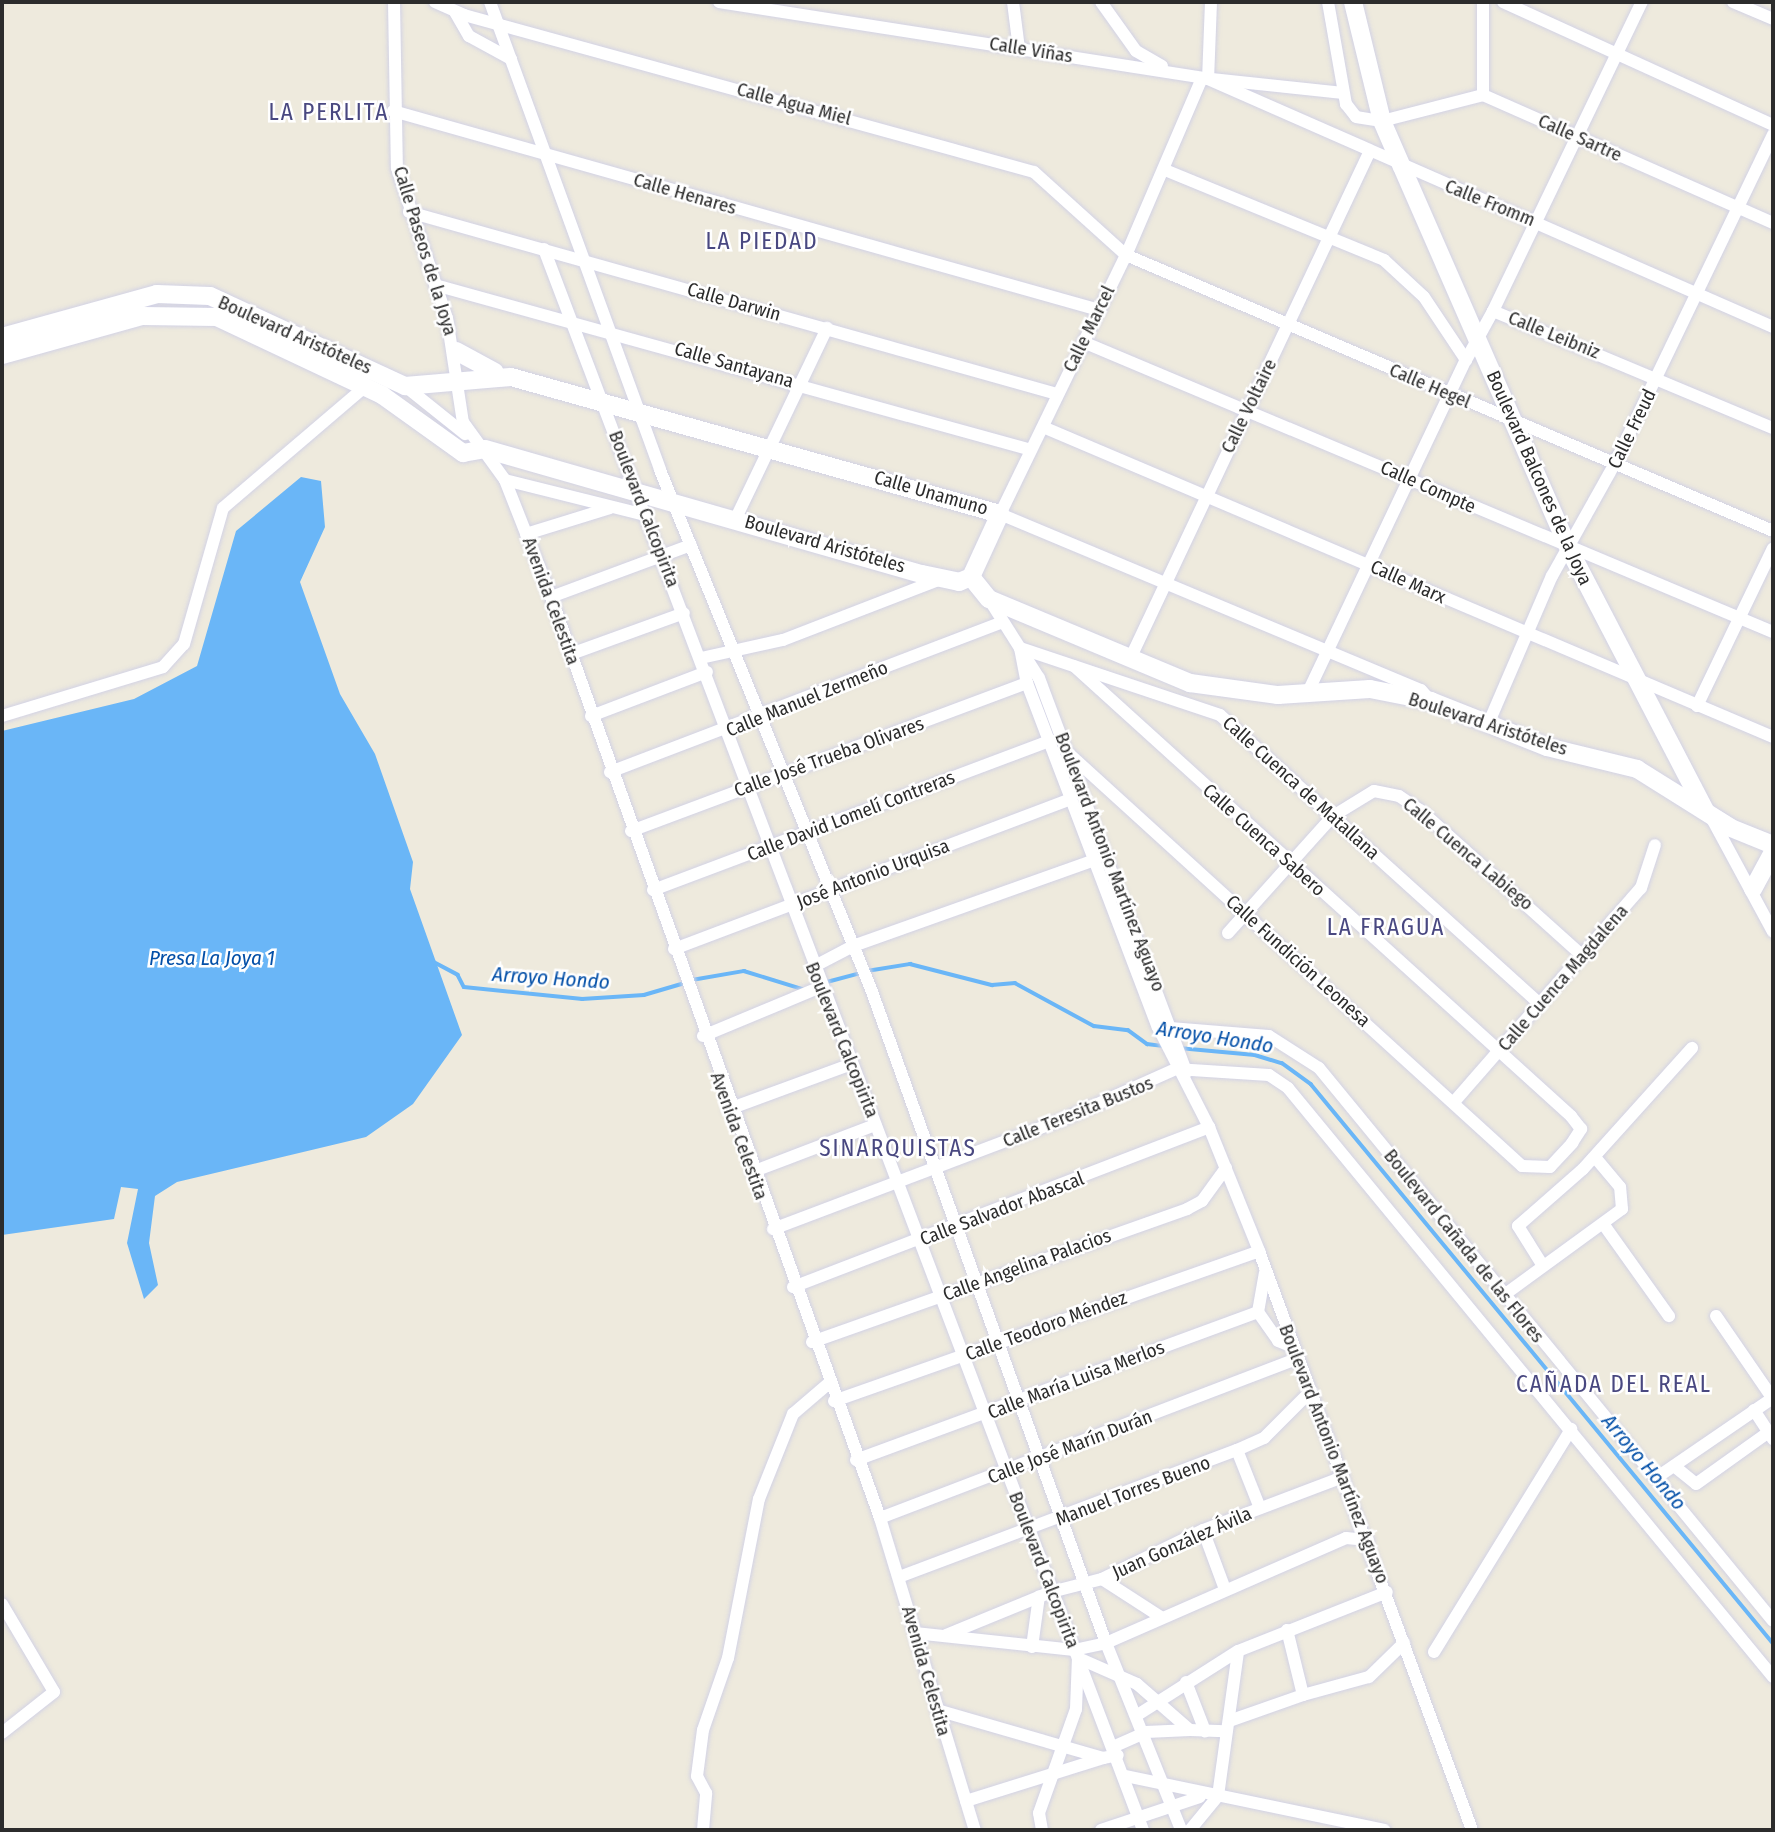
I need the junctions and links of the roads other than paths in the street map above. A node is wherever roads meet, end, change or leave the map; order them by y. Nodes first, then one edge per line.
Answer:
1 (394, 2) edge
2 (436, 2) edge
3 (489, 2) edge
4 (719, 2) edge
5 (1013, 2) edge
6 (1101, 2) edge
7 (1210, 2) edge
8 (1328, 2) edge
9 (1353, 2) edge
10 (1483, 2) edge
11 (1503, 2) edge
12 (1642, 2) edge
13 (1733, 2) edge
14 (1748, 5) edge
15 (455, 12) junction
16 (1773, 19) edge
17 (496, 22) junction
18 (1019, 49) junction
19 (1619, 52) junction
20 (511, 60) junction
21 (1175, 72) junction
22 (1205, 79) junction
23 (1343, 93) junction
24 (1483, 95) junction
25 (393, 111) junction
26 (1382, 121) junction
27 (1773, 125) edge
28 (1773, 134) edge
29 (1578, 138) junction
30 (1368, 153) junction
31 (548, 155) junction
32 (1402, 167) junction
33 (1165, 170) junction
34 (1737, 207) junction
35 (409, 212) junction
36 (1536, 222) junction
37 (1773, 223) edge
38 (1329, 239) junction
39 (544, 249) junction
40 (1126, 256) junction
41 (580, 259) junction
42 (435, 285) junction
43 (1695, 292) junction
44 (1099, 310) junction
45 (1493, 311) junction
46 (568, 318) junction
47 (47, 323) junction
48 (1288, 326) junction
49 (1773, 327) edge
50 (827, 328) junction
51 (608, 329) junction
52 (1477, 337) junction
53 (52, 341) junction
54 (1083, 342) junction
55 (5, 345) edge
56 (456, 351) junction
57 (1466, 360) junction
58 (501, 376) junction
59 (1657, 376) junction
60 (454, 383) junction
61 (802, 384) junction
62 (366, 386) junction
63 (405, 386) junction
64 (1057, 394) junction
65 (1449, 395) junction
66 (603, 401) junction
67 (1248, 407) junction
68 (637, 410) junction
69 (1515, 421) junction
70 (1042, 427) junction
71 (1773, 428) edge
72 (772, 448) junction
73 (485, 449) junction
74 (1031, 450) junction
75 (1614, 465) junction
76 (1408, 478) junction
77 (505, 480) junction
78 (635, 491) junction
79 (1206, 496) junction
80 (674, 501) junction
81 (611, 508) junction
82 (1000, 514) junction
83 (645, 515) junction
84 (736, 518) junction
85 (1773, 531) edge
86 (526, 534) junction
87 (691, 545) junction
88 (1773, 548) edge
89 (1570, 551) junction
90 (661, 556) junction
91 (1370, 565) junction
92 (929, 577) junction
93 (971, 577) junction
94 (1164, 582) junction
95 (551, 597) junction
96 (989, 599) junction
97 (684, 613) junction
98 (1741, 618) junction
99 (1002, 622) junction
100 (1526, 632) junction
101 (1773, 632) edge
102 (1020, 648) junction
103 (1328, 650) junction
104 (731, 653) junction
105 (571, 654) junction
106 (701, 658) junction
107 (1130, 659) junction
108 (1074, 666) junction
109 (707, 672) junction
110 (1631, 677) junction
111 (1027, 683) junction
112 (1308, 692) junction
113 (1431, 701) junction
114 (1697, 706) junction
115 (2, 716) edge
116 (591, 716) junction
117 (758, 719) junction
118 (1489, 722) junction
119 (725, 732) junction
120 (1773, 737) edge
121 (1049, 741) junction
122 (1068, 752) junction
123 (610, 772) junction
124 (781, 775) junction
125 (746, 788) junction
126 (1071, 799) junction
127 (1705, 810) junction
128 (1332, 816) junction
129 (631, 831) junction
130 (803, 835) junction
131 (1655, 845) dead end
132 (1773, 845) edge
133 (767, 849) junction
134 (1773, 852) edge
135 (1095, 860) junction
136 (1290, 865) junction
137 (1753, 888) junction
138 (653, 890) junction
139 (826, 891) junction
140 (789, 906) junction
141 (1246, 913) junction
142 (1773, 932) edge
143 (1228, 933) dead end
144 (853, 946) junction
145 (674, 949) junction
146 (1583, 956) junction
147 (818, 979) junction
148 (1539, 1003) junction
149 (1173, 1026) junction
150 (1158, 1027) junction
151 (703, 1036) junction
152 (1692, 1048) dead end
153 (1499, 1052) junction
154 (1178, 1058) junction
155 (852, 1064) junction
156 (1454, 1102) junction
157 (729, 1109) junction
158 (876, 1125) junction
159 (1209, 1127) junction
160 (1595, 1157) junction
161 (1226, 1168) junction
162 (935, 1169) junction
163 (1529, 1170) joint
164 (752, 1172) junction
165 (898, 1182) junction
166 (1604, 1224) junction
167 (955, 1227) junction
168 (773, 1229) junction
169 (920, 1240) junction
170 (1259, 1251) junction
171 (1543, 1266) junction
172 (1265, 1272) junction
173 (977, 1279) junction
174 (793, 1287) junction
175 (1504, 1295) junction
176 (938, 1296) junction
177 (1258, 1312) junction
178 (1668, 1316) dead end
179 (1716, 1317) dead end
180 (999, 1341) junction
181 (812, 1342) junction
182 (1296, 1353) junction
183 (961, 1357) junction
184 (828, 1384) junction
185 (1311, 1391) junction
186 (1773, 1398) edge
187 (834, 1401) junction
188 (1022, 1402) junction
189 (1755, 1410) junction
190 (984, 1416) junction
191 (1571, 1429) junction
192 (1771, 1436) edge
193 (1237, 1450) junction
194 (856, 1460) junction
195 (1042, 1460) junction
196 (1674, 1466) junction
197 (1007, 1473) junction
198 (1343, 1477) junction
199 (1656, 1478) junction
200 (1260, 1508) junction
201 (1357, 1514) junction
202 (880, 1518) junction
203 (1062, 1518) junction
204 (1203, 1530) junction
205 (1030, 1531) junction
206 (1346, 1538) junction
207 (1368, 1540) junction
208 (899, 1577) junction
209 (1102, 1579) junction
210 (1085, 1582) junction
211 (1225, 1589) junction
212 (1387, 1592) junction
213 (1045, 1594) junction
214 (2, 1604) edge
215 (1161, 1616) junction
216 (1773, 1620) edge
217 (1287, 1630) junction
218 (915, 1633) junction
219 (942, 1636) junction
220 (1106, 1643) junction
221 (1404, 1643) junction
222 (1032, 1647) junction
223 (1238, 1651) junction
224 (1434, 1652) dead end
225 (1076, 1654) junction
226 (1773, 1677) edge
227 (1122, 1678) junction
228 (1186, 1682) junction
229 (1303, 1695) junction
230 (1156, 1700) junction
231 (937, 1710) junction
232 (1139, 1714) junction
233 (1229, 1725) junction
234 (1190, 1730) junction
235 (1205, 1731) junction
236 (1146, 1732) junction
237 (2, 1733) edge
238 (1066, 1748) junction
239 (1116, 1751) junction
240 (1103, 1758) junction
241 (1057, 1770) junction
242 (1126, 1776) junction
243 (1167, 1785) junction
244 (1218, 1796) junction
245 (1202, 1797) junction
246 (966, 1801) junction
247 (1174, 1802) junction
248 (1142, 1826) edge
249 (703, 1830) edge
250 (975, 1830) edge
251 (1042, 1830) edge
252 (1101, 1830) edge
253 (1181, 1830) edge
254 (1190, 1830) edge
255 (1384, 1830) edge
256 (1472, 1830) edge

1 - 25 street, Calle Paseos de la Joya
2 - 15 street, Calle Agua Miel
3 - 17 street, Boulevard Calcopirita
4 - 18 street, Calle Viñas
5 - 18 street
6 - 21 street
7 - 22 street
8 - 23 street
9 - 26 street, Boulevard Balcones de la Joya
10 - 24 street
11 - 19 street
12 - 19 street
13 - 14 street
14 - 16 street
15 - 17 street, Calle Agua Miel
15 - 20 street
17 - 20 street, Boulevard Calcopirita
17 - 40 street, Calle Agua Miel
18 - 21 street, Calle Viñas
19 - 27 street
19 - 29 street
20 - 31 street, Boulevard Calcopirita
21 - 22 street, Calle Viñas
22 - 23 street, Calle Viñas
22 - 30 street, Calle Fromm
22 - 33 street, Calle Marcel
23 - 26 street
24 - 26 street
24 - 29 street, Calle Sartre
25 - 31 street, Calle Henares
25 - 35 street, Calle Paseos de la Joya
26 - 32 street, Boulevard Balcones de la Joya
28 - 34 street, Calle Freud
29 - 34 street, Calle Sartre
29 - 36 street
30 - 32 street, Calle Fromm
30 - 38 street, Calle Voltaire
31 - 41 street, Boulevard Calcopirita
31 - 44 street, Calle Henares
32 - 36 street, Calle Fromm
32 - 52 street, Boulevard Balcones de la Joya
33 - 38 street
33 - 40 street, Calle Marcel
34 - 37 street, Calle Sartre
34 - 43 street, Calle Freud
35 - 39 street, Calle Darwin
35 - 42 street, Calle Paseos de la Joya
36 - 43 street, Calle Fromm
36 - 45 street
38 - 48 street, Calle Voltaire
38 - 57 street
39 - 41 street, Calle Darwin
39 - 46 street, Boulevard Calcopirita
40 - 44 street, Calle Marcel
40 - 48 street, Calle Hegel
41 - 50 street, Calle Darwin
41 - 51 street, Boulevard Calcopirita
42 - 46 street, Calle Santayana
42 - 56 street, Calle Paseos de la Joya
43 - 49 street, Calle Fromm
43 - 59 street, Calle Freud
44 - 54 street, Calle Marcel
45 - 52 street, Calle Leibniz
45 - 59 street, Calle Leibniz
46 - 51 street, Calle Santayana
46 - 66 street, Boulevard Calcopirita
47 - 53 street
47 - 55 street, Boulevard Aristóteles
47 - 63 street, Boulevard Aristóteles
48 - 65 street, Calle Hegel
48 - 67 street, Calle Voltaire
50 - 61 street
50 - 64 street, Calle Darwin
51 - 61 street, Calle Santayana
51 - 68 street, Boulevard Calcopirita
52 - 57 street, Calle Leibniz
52 - 69 street, Boulevard Balcones de la Joya
53 - 55 street, Boulevard Aristóteles
53 - 62 street, Boulevard Aristóteles
54 - 64 street, Calle Marcel
54 - 67 street, Calle Compte
56 - 58 street
56 - 60 street, Calle Paseos de la Joya
57 - 65 street, Calle Leibniz
58 - 60 street, Calle Unamuno
58 - 66 street, Calle Unamuno
59 - 71 street, Calle Leibniz
59 - 75 street, Calle Freud
60 - 63 street, Calle Unamuno
60 - 73 street, Calle Paseos de la Joya
61 - 72 street
61 - 74 street, Calle Santayana
62 - 73 street, Boulevard Aristóteles
62 - 115 street
63 - 73 street, Boulevard Aristóteles
64 - 70 street, Calle Marcel
65 - 69 street, Calle Hegel
65 - 76 street, Calle Leibniz
66 - 68 street, Calle Unamuno
66 - 78 street, Boulevard Calcopirita
67 - 76 street, Calle Compte
67 - 79 street, Calle Voltaire
68 - 72 street, Calle Unamuno
68 - 80 street, Boulevard Calcopirita
69 - 75 street, Calle Hegel
69 - 89 street, Boulevard Balcones de la Joya
70 - 74 street, Calle Marcel
70 - 79 street, Calle Marx
72 - 82 street, Calle Unamuno
72 - 84 street
73 - 77 street, Avenida Celestita
73 - 78 street, Boulevard Aristóteles
74 - 82 street, Calle Marcel
75 - 85 street, Calle Hegel
75 - 89 street, Calle Freud
76 - 89 street, Calle Compte
76 - 91 street, Calle Leibniz
77 - 81 street
77 - 86 street, Avenida Celestita
78 - 80 street, Boulevard Aristóteles
78 - 83 street, Boulevard Calcopirita
79 - 91 street, Calle Marx
79 - 94 street, Calle Voltaire
80 - 84 street, Boulevard Aristóteles
80 - 87 street, Boulevard Calcopirita
81 - 83 street
81 - 86 street
82 - 93 street, Calle Marcel
82 - 94 street, Calle Unamuno
83 - 90 street, Boulevard Calcopirita
84 - 92 street, Boulevard Aristóteles
86 - 95 street, Avenida Celestita
87 - 90 street
87 - 104 street, Boulevard Calcopirita
88 - 98 street
89 - 98 street, Calle Compte
89 - 100 street, Calle Freud
89 - 110 street, Boulevard Balcones de la Joya
90 - 95 street
90 - 97 street, Boulevard Calcopirita
91 - 100 street, Calle Marx
91 - 103 street, Calle Leibniz
92 - 93 street, Boulevard Aristóteles
92 - 96 street, Boulevard Aristóteles
92 - 104 street
93 - 96 street, Boulevard Aristóteles
94 - 103 street, Calle Unamuno
94 - 107 street, Calle Voltaire
95 - 105 street, Avenida Celestita
96 - 99 street, Boulevard Antonio Martínez Aguayo
96 - 107 street, Boulevard Aristóteles
97 - 105 street
97 - 106 street, Boulevard Calcopirita
98 - 101 street, Calle Compte
98 - 114 street
99 - 102 street, Boulevard Antonio Martínez Aguayo
99 - 117 street, Calle Manuel Zermeño
100 - 110 street, Calle Marx
100 - 118 street, Calle Freud
102 - 108 street, Calle Cuenca de Matallana
102 - 111 street, Boulevard Antonio Martínez Aguayo
102 - 122 street, Boulevard Antonio Martínez Aguayo
103 - 112 street, Calle Leibniz
103 - 113 street, Calle Unamuno
104 - 106 street
104 - 117 street, Boulevard Calcopirita
105 - 116 street, Avenida Celestita
106 - 109 street, Boulevard Calcopirita
107 - 112 street, Boulevard Aristóteles
108 - 128 street, Calle Cuenca de Matallana
108 - 136 street, Calle Cuenca Sabero
109 - 116 street
109 - 119 street, Boulevard Calcopirita
110 - 114 street, Calle Marx
110 - 127 street, Boulevard Balcones de la Joya
111 - 121 street, Boulevard Antonio Martínez Aguayo
111 - 124 street, Calle José Trueba Olivares
112 - 113 street, Boulevard Aristóteles
113 - 118 street, Boulevard Aristóteles
114 - 120 street, Calle Marx
116 - 123 street, Avenida Celestita
117 - 119 street, Calle Manuel Zermeño
117 - 124 street, Boulevard Calcopirita
118 - 127 street, Boulevard Aristóteles
119 - 123 street, Calle Manuel Zermeño
119 - 125 street, Boulevard Calcopirita
121 - 126 street, Boulevard Antonio Martínez Aguayo
121 - 130 street, Calle David Lomelí Contreras
122 - 141 street, Calle Fundición Leonesa
122 - 149 street, Boulevard Antonio Martínez Aguayo
123 - 129 street, Avenida Celestita
124 - 125 street, Calle José Trueba Olivares
124 - 130 street, Boulevard Calcopirita
125 - 129 street, Calle José Trueba Olivares
125 - 133 street, Boulevard Calcopirita
126 - 135 street, Boulevard Antonio Martínez Aguayo
126 - 139 street, José Antonio Urquisa
127 - 132 street, Boulevard Aristóteles
127 - 137 street, Boulevard Balcones de la Joya
128 - 136 street, Calle Cuenca Labiego
128 - 146 street, Calle Cuenca Labiego
128 - 148 street, Calle Cuenca de Matallana
129 - 138 street, Avenida Celestita
130 - 133 street, Calle David Lomelí Contreras
130 - 139 street, Boulevard Calcopirita
131 - 146 street, Calle Cuenca Magdalena
133 - 138 street, Calle David Lomelí Contreras
133 - 140 street, Boulevard Calcopirita
134 - 137 street
135 - 144 street
135 - 150 street, Boulevard Antonio Martínez Aguayo
136 - 141 street, Calle Cuenca Labiego
136 - 153 street, Calle Cuenca Sabero
137 - 142 street, Boulevard Balcones de la Joya
138 - 145 street, Avenida Celestita
139 - 140 street, José Antonio Urquisa
139 - 144 street, Boulevard Calcopirita
140 - 145 street, José Antonio Urquisa
140 - 147 street, Boulevard Calcopirita
141 - 143 street, Calle Cuenca Labiego
141 - 156 street, Calle Fundición Leonesa
144 - 147 street
144 - 162 street, Boulevard Calcopirita
145 - 151 street, Avenida Celestita
146 - 148 street, Calle Cuenca Magdalena
147 - 151 street
147 - 155 street, Boulevard Calcopirita
148 - 153 street, Calle Cuenca Magdalena
149 - 150 street, Boulevard Cañada de las Flores
149 - 154 street, Boulevard Antonio Martínez Aguayo
149 - 175 street, Boulevard Cañada de las Flores
150 - 154 street, Boulevard Antonio Martínez Aguayo
151 - 157 street, Avenida Celestita
152 - 160 street
153 - 156 street, Calle Cuenca Magdalena
153 - 163 street, Calle Cuenca Sabero
154 - 159 street, Boulevard Antonio Martínez Aguayo
154 - 162 street, Calle Teresita Bustos
154 - 191 street, Boulevard Cañada de las Flores
155 - 157 street
155 - 158 street, Boulevard Calcopirita
156 - 163 street, Calle Fundición Leonesa
157 - 164 street, Avenida Celestita
158 - 164 street
158 - 165 street, Boulevard Calcopirita
159 - 161 street, Boulevard Antonio Martínez Aguayo
159 - 167 street, Calle Salvador Abascal
160 - 166 street
160 - 171 street
161 - 170 street, Boulevard Antonio Martínez Aguayo
161 - 173 street, Calle Angelina Palacios
162 - 165 street, Calle Teresita Bustos
162 - 167 street, Boulevard Calcopirita
164 - 168 street, Avenida Celestita
165 - 168 street, Calle Teresita Bustos
165 - 169 street, Boulevard Calcopirita
166 - 171 street
166 - 178 street
167 - 169 street, Calle Salvador Abascal
167 - 173 street, Boulevard Calcopirita
168 - 174 street, Avenida Celestita
169 - 174 street, Calle Salvador Abascal
169 - 176 street, Boulevard Calcopirita
170 - 172 street, Boulevard Antonio Martínez Aguayo
170 - 180 street, Calle Teodoro Méndez
171 - 175 street
172 - 177 street
172 - 182 street, Boulevard Antonio Martínez Aguayo
173 - 176 street, Calle Angelina Palacios
173 - 180 street, Boulevard Calcopirita
174 - 181 street, Avenida Celestita
175 - 199 street, Boulevard Cañada de las Flores
176 - 181 street, Calle Angelina Palacios
176 - 183 street, Boulevard Calcopirita
177 - 182 street
177 - 188 street, Calle María Luisa Merlos
179 - 186 street
180 - 183 street, Calle Teodoro Méndez
180 - 188 street, Boulevard Calcopirita
181 - 184 street, Avenida Celestita
182 - 185 street, Boulevard Antonio Martínez Aguayo
182 - 195 street, Calle José Marín Durán
183 - 187 street, Calle Teodoro Méndez
183 - 190 street, Boulevard Calcopirita
184 - 187 street, Avenida Celestita
184 - 249 street
185 - 193 street, Manuel Torres Bueno
185 - 198 street, Boulevard Antonio Martínez Aguayo
186 - 189 street
187 - 194 street, Avenida Celestita
188 - 190 street, Calle María Luisa Merlos
188 - 195 street, Boulevard Calcopirita
189 - 192 street
189 - 196 street
190 - 194 street, Calle María Luisa Merlos
190 - 197 street, Boulevard Calcopirita
191 - 224 street
191 - 226 street, Boulevard Cañada de las Flores
192 - 196 street
193 - 200 street
193 - 203 street, Manuel Torres Bueno
194 - 202 street, Avenida Celestita
195 - 197 street, Calle José Marín Durán
195 - 203 street, Boulevard Calcopirita
196 - 199 street
197 - 202 street, Calle José Marín Durán
197 - 205 street, Boulevard Calcopirita
198 - 200 street, Juan González Ávila
198 - 201 street, Boulevard Antonio Martínez Aguayo
199 - 216 street, Boulevard Cañada de las Flores
200 - 204 street, Juan González Ávila
201 - 206 street
201 - 207 street, Boulevard Antonio Martínez Aguayo
202 - 208 street, Avenida Celestita
203 - 205 street, Manuel Torres Bueno
203 - 210 street, Boulevard Calcopirita
204 - 209 street, Juan González Ávila
204 - 211 street
205 - 208 street, Manuel Torres Bueno
205 - 213 street, Boulevard Calcopirita
206 - 207 street
206 - 211 street
207 - 212 street, Boulevard Antonio Martínez Aguayo
208 - 218 street, Avenida Celestita
209 - 210 street, Juan González Ávila
209 - 215 street
210 - 213 street, Juan González Ávila
210 - 220 street, Boulevard Calcopirita
211 - 215 street
212 - 217 street
212 - 221 street, Boulevard Antonio Martínez Aguayo
213 - 219 street, Juan González Ávila
213 - 222 street
213 - 225 street, Boulevard Calcopirita
214 - 237 street
215 - 220 street
217 - 223 street
217 - 229 street
218 - 219 street
218 - 231 street, Avenida Celestita
219 - 222 street
220 - 225 street
220 - 227 street, Boulevard Calcopirita
221 - 229 street
221 - 256 street, Boulevard Antonio Martínez Aguayo
222 - 225 street
223 - 228 street
223 - 233 street
225 - 227 street
225 - 238 street
225 - 239 street, Boulevard Calcopirita
227 - 230 street
227 - 232 street, Boulevard Calcopirita
228 - 230 street
228 - 235 street
229 - 233 street
230 - 232 street
230 - 234 street
231 - 238 street
231 - 246 street, Avenida Celestita
232 - 236 street, Boulevard Calcopirita
233 - 235 street
233 - 244 street
234 - 235 street
234 - 236 street
236 - 239 street
236 - 243 street, Boulevard Calcopirita
238 - 240 street
238 - 241 street
239 - 240 street
239 - 242 street, Boulevard Calcopirita
240 - 241 street
241 - 246 street
241 - 251 street
242 - 243 street
242 - 248 street, Boulevard Calcopirita
243 - 245 street
243 - 247 street, Boulevard Calcopirita
244 - 245 street
244 - 254 street
244 - 255 street
245 - 247 street
246 - 250 street, Avenida Celestita
247 - 248 street
247 - 253 street, Boulevard Calcopirita
248 - 252 street

